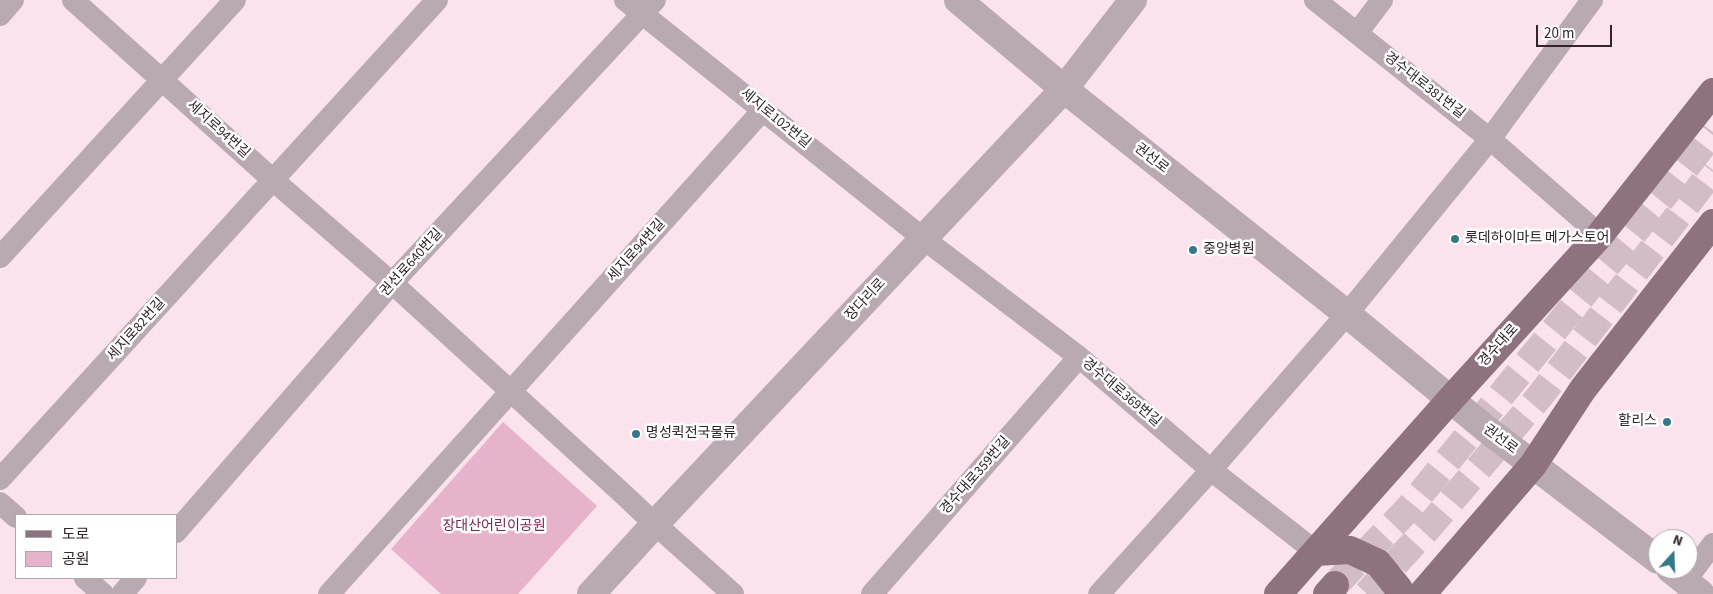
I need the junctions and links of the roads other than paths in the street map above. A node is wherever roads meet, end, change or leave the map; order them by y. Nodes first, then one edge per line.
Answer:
1 (13, 0) edge
2 (72, 0) edge
3 (235, 0) edge
4 (437, 0) edge
5 (958, 0) edge
6 (1134, 0) edge
7 (1315, 0) edge
8 (1382, 0) edge
9 (1592, 0) edge
10 (641, 5) edge
11 (0, 15) edge
12 (1357, 34) junction
13 (162, 80) junction
14 (1064, 89) junction
15 (1713, 92) edge
16 (763, 110) junction
17 (1490, 139) junction
18 (273, 180) junction
19 (1710, 233) edge
20 (1600, 235) junction
21 (924, 239) junction
22 (0, 257) edge
23 (392, 284) junction
24 (1347, 314) junction
25 (1079, 357) junction
26 (511, 393) junction
27 (1450, 400) junction
28 (1533, 465) junction
29 (1211, 470) junction
30 (0, 480) edge
31 (0, 503) edge
32 (15, 516) edge
33 (655, 524) junction
34 (178, 530) edge
35 (1713, 544) edge
36 (1316, 552) junction
37 (1648, 552) edge
38 (86, 579) edge
39 (135, 579) edge
40 (1685, 581) edge
41 (103, 594) edge
42 (122, 594) edge
43 (329, 594) edge
44 (591, 594) edge
45 (733, 594) edge
46 (872, 594) edge
47 (1099, 594) edge
48 (1278, 594) edge
49 (1398, 594) edge
50 (1422, 594) edge

1 - 11 street
2 - 13 street, 세지로94번길
3 - 13 street
4 - 18 street
5 - 14 street, 권선로
6 - 14 street, 장다리로
7 - 12 street, 경수대로381번길
8 - 12 street
9 - 17 street
10 - 16 street, 세지로102번길
10 - 23 street, 권선로640번길
12 - 17 street, 경수대로381번길
13 - 18 street, 세지로94번길
13 - 22 street
14 - 21 street, 장다리로
14 - 24 street, 권선로
15 - 20 main road, 경수대로
16 - 21 street, 세지로102번길
16 - 26 street, 세지로94번길
17 - 20 street, 경수대로381번길
17 - 24 street
18 - 23 street, 세지로94번길
18 - 30 street, 세지로82번길
19 - 28 main road
20 - 27 main road, 경수대로
21 - 25 street, 경수대로369번길
21 - 33 street, 장다리로
23 - 26 street, 세지로94번길
23 - 34 street, 권선로640번길
24 - 27 street, 권선로
24 - 29 street
25 - 29 street, 경수대로369번길
25 - 46 street, 경수대로359번길
26 - 33 street, 세지로94번길
26 - 43 street
27 - 28 street, 권선로
27 - 36 main road, 경수대로
28 - 37 street, 권선로
28 - 50 main road
29 - 36 street, 경수대로369번길
29 - 47 street
31 - 32 street
33 - 44 street, 장다리로
33 - 45 street
35 - 40 street
36 - 48 main road, 경수대로
36 - 49 main road
38 - 41 street
39 - 42 street

